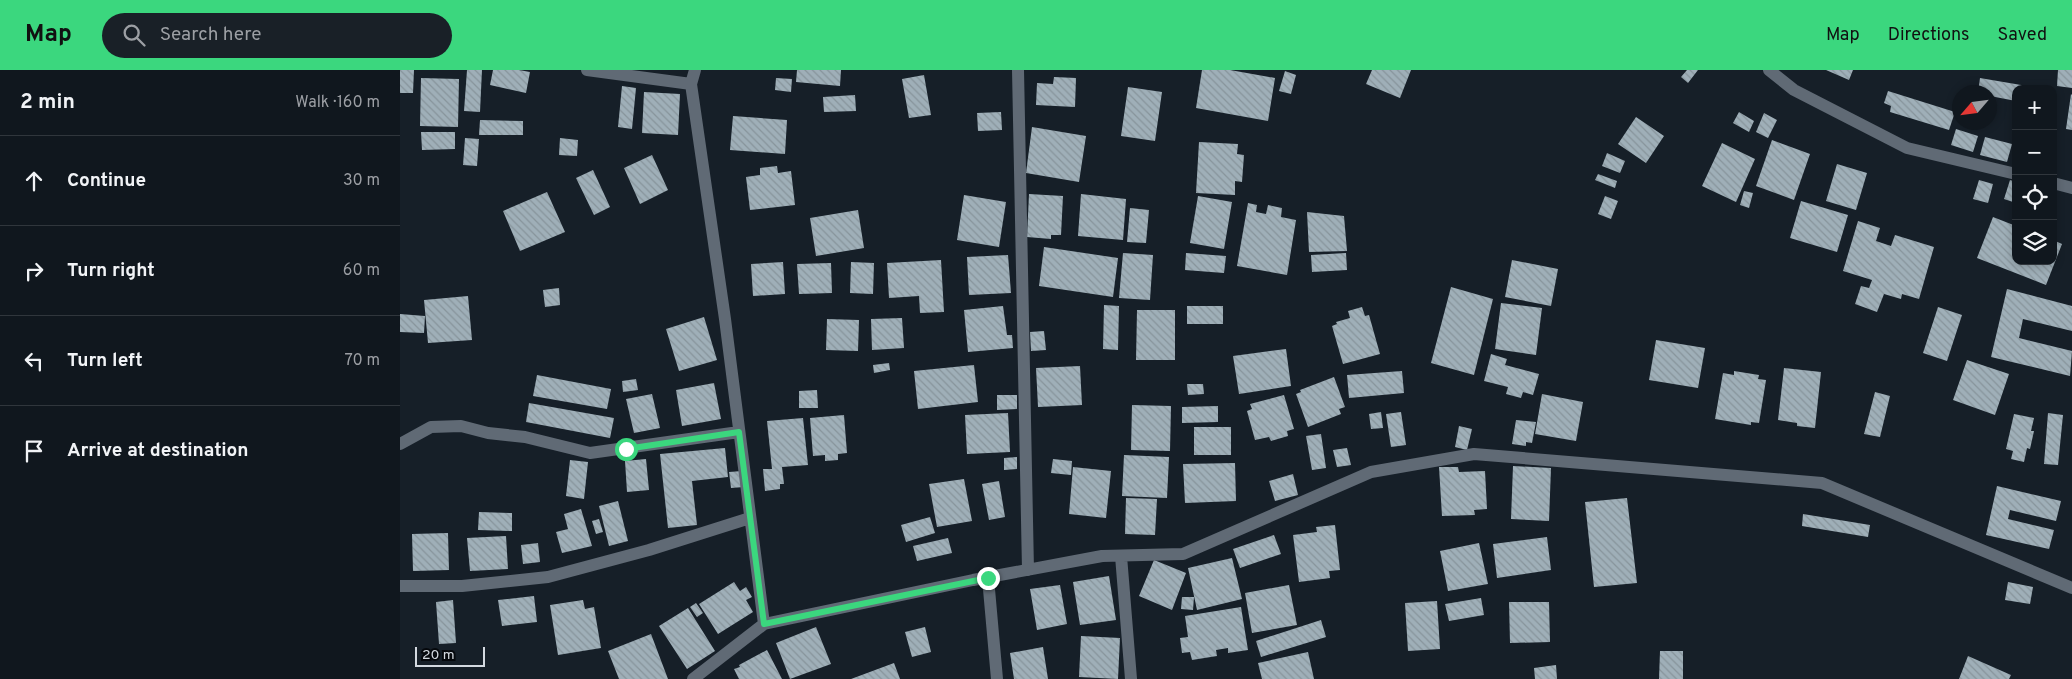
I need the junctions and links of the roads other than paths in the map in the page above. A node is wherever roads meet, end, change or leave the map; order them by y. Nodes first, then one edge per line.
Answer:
1 (587, 70) edge
2 (695, 70) edge
3 (1018, 70) edge
4 (1769, 70) edge
5 (691, 84) junction
6 (2012, 173) edge
7 (2057, 184) edge
8 (2072, 188) edge
9 (739, 432) junction
10 (400, 444) edge
11 (750, 518) junction
12 (1121, 556) junction
13 (1028, 570) junction
14 (988, 578) junction
15 (400, 586) edge
16 (2072, 588) edge
17 (764, 624) junction
18 (692, 679) edge
19 (997, 679) edge
20 (1131, 679) edge

1 - 5 street
2 - 5 street
3 - 13 street
4 - 6 street
5 - 9 street
7 - 8 street
9 - 10 street
9 - 11 street
11 - 15 street
11 - 17 street
12 - 13 street
12 - 16 street
12 - 20 street
13 - 14 street
14 - 17 street
14 - 19 street
17 - 18 street

